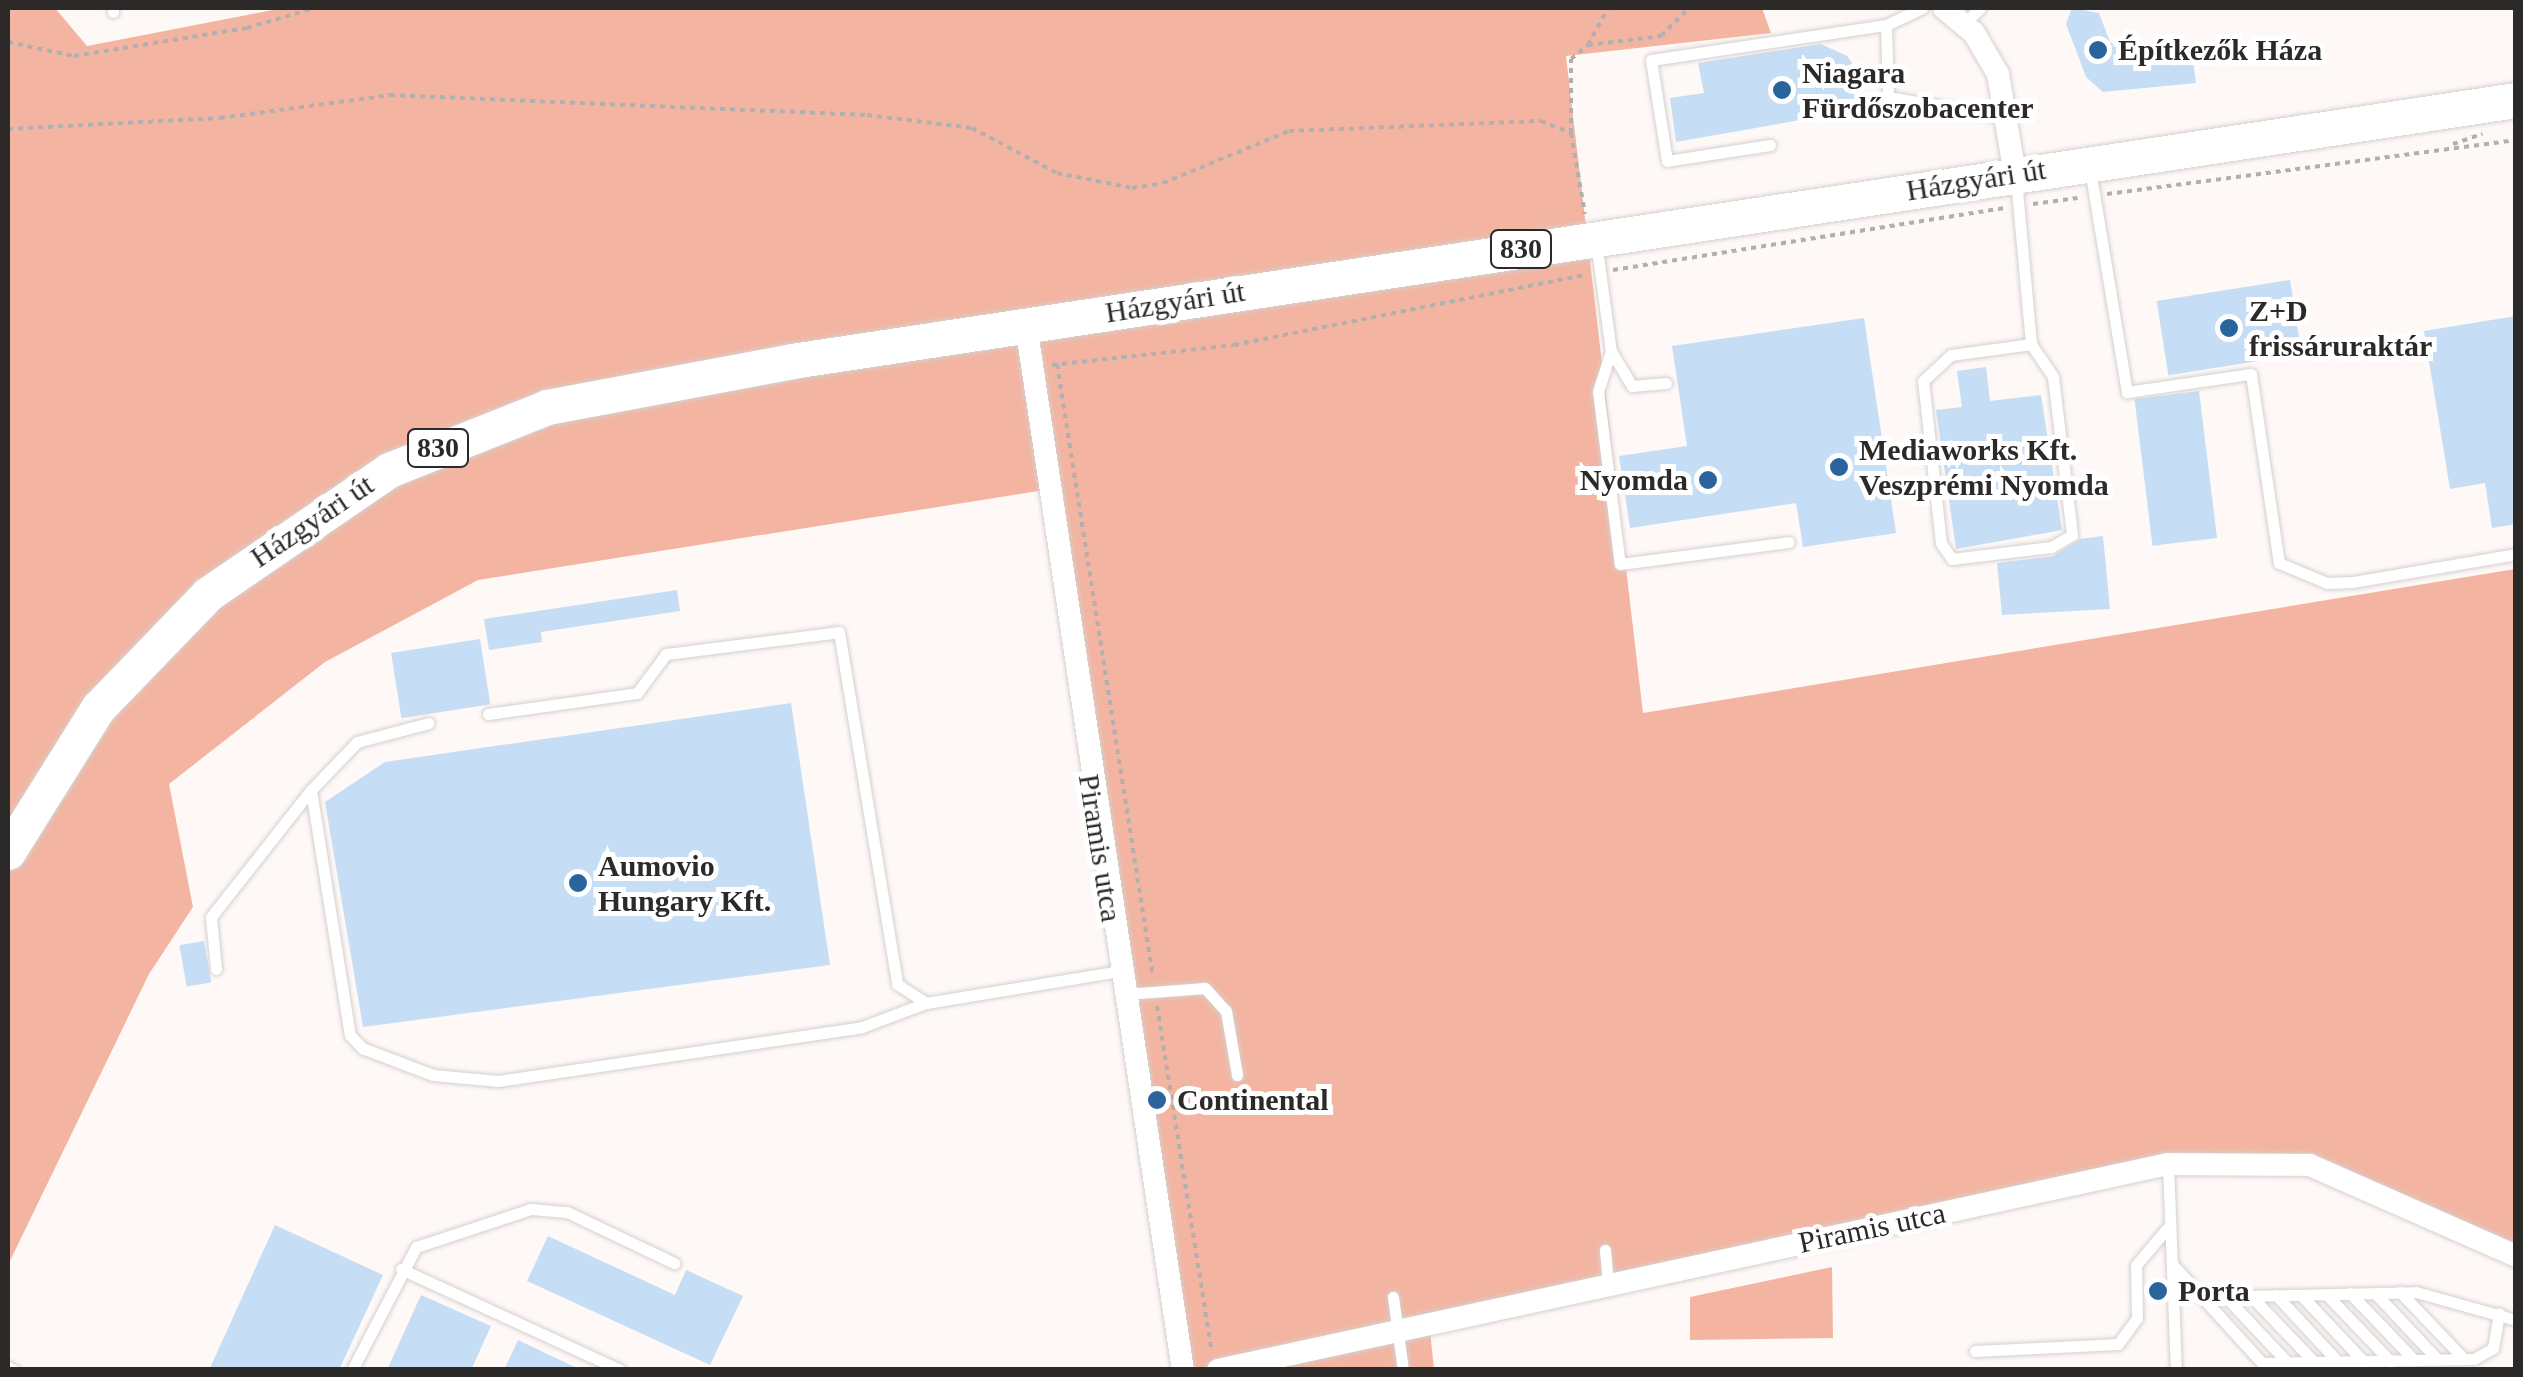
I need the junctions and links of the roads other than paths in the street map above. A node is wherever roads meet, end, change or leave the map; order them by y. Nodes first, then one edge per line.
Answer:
1 (1922, 8) edge
2 (1944, 8) edge
3 (1972, 16) edge
4 (1886, 25) junction
5 (2516, 100) edge
6 (2008, 118) junction
7 (1770, 146) dead end
8 (2092, 180) junction
9 (2017, 190) junction
10 (1595, 250) junction
11 (1026, 325) junction
12 (2031, 344) junction
13 (1611, 351) junction
14 (1666, 382) dead end
15 (1789, 542) dead end
16 (2516, 554) edge
17 (488, 714) dead end
18 (430, 723) dead end
19 (311, 790) junction
20 (8, 852) edge
21 (216, 970) dead end
22 (1121, 982) junction
23 (926, 1003) junction
24 (1237, 1075) dead end
25 (2168, 1164) junction
26 (2170, 1226) junction
27 (1605, 1250) dead end
28 (2516, 1256) edge
29 (674, 1263) dead end
30 (2172, 1264) junction
31 (401, 1269) junction
32 (1608, 1285) junction
33 (2400, 1292) junction
34 (2350, 1293) junction
35 (2375, 1293) junction
36 (2301, 1294) junction
37 (2326, 1294) junction
38 (2276, 1295) junction
39 (2225, 1296) junction
40 (2250, 1296) junction
41 (2202, 1297) junction
42 (1393, 1298) dead end
43 (2500, 1314) junction
44 (2516, 1320) edge
45 (1401, 1330) junction
46 (1975, 1350) dead end
47 (2414, 1360) junction
48 (2438, 1360) junction
49 (2464, 1360) junction
50 (2363, 1361) junction
51 (2390, 1361) junction
52 (2287, 1362) junction
53 (2314, 1362) junction
54 (2338, 1362) junction
55 (352, 1370) edge
56 (621, 1370) edge
57 (1183, 1370) edge
58 (1216, 1370) edge
59 (1403, 1370) edge
60 (2176, 1370) edge

1 - 4 lane
2 - 3 street
3 - 6 street
4 - 6 lane
4 - 7 lane
5 - 8 main road, Házgyári út / 830
6 - 9 street
8 - 9 main road, Házgyári út / 830
8 - 16 lane
9 - 10 main road, Házgyári út / 830
9 - 12 lane
10 - 11 main road, Házgyári út / 830
10 - 13 lane
11 - 20 main road, Házgyári út / 830
11 - 22 street, Piramis utca
12 - 12 lane
13 - 14 lane
13 - 15 lane
17 - 23 lane
18 - 19 lane
19 - 21 lane
19 - 23 lane
22 - 23 lane
22 - 24 lane
22 - 57 street, Piramis utca
25 - 26 lane
25 - 28 street, Piramis utca
25 - 32 street, Piramis utca
26 - 30 lane
26 - 46 lane
27 - 32 lane
29 - 31 lane
30 - 41 lane
30 - 60 lane
31 - 55 lane
31 - 56 lane
32 - 45 street, Piramis utca
33 - 35 lane
33 - 43 lane
33 - 49 lane
34 - 35 lane
34 - 37 lane
34 - 47 lane
35 - 48 lane
36 - 37 lane
36 - 38 lane
36 - 50 lane
37 - 51 lane
38 - 40 lane
38 - 54 lane
39 - 40 lane
39 - 41 lane
39 - 52 lane
40 - 53 lane
41 - 52 lane
42 - 45 lane
43 - 44 lane
43 - 49 lane
45 - 58 street, Piramis utca
45 - 59 lane
47 - 48 lane
47 - 51 lane
48 - 49 lane
50 - 51 lane
50 - 54 lane
52 - 53 lane
53 - 54 lane

